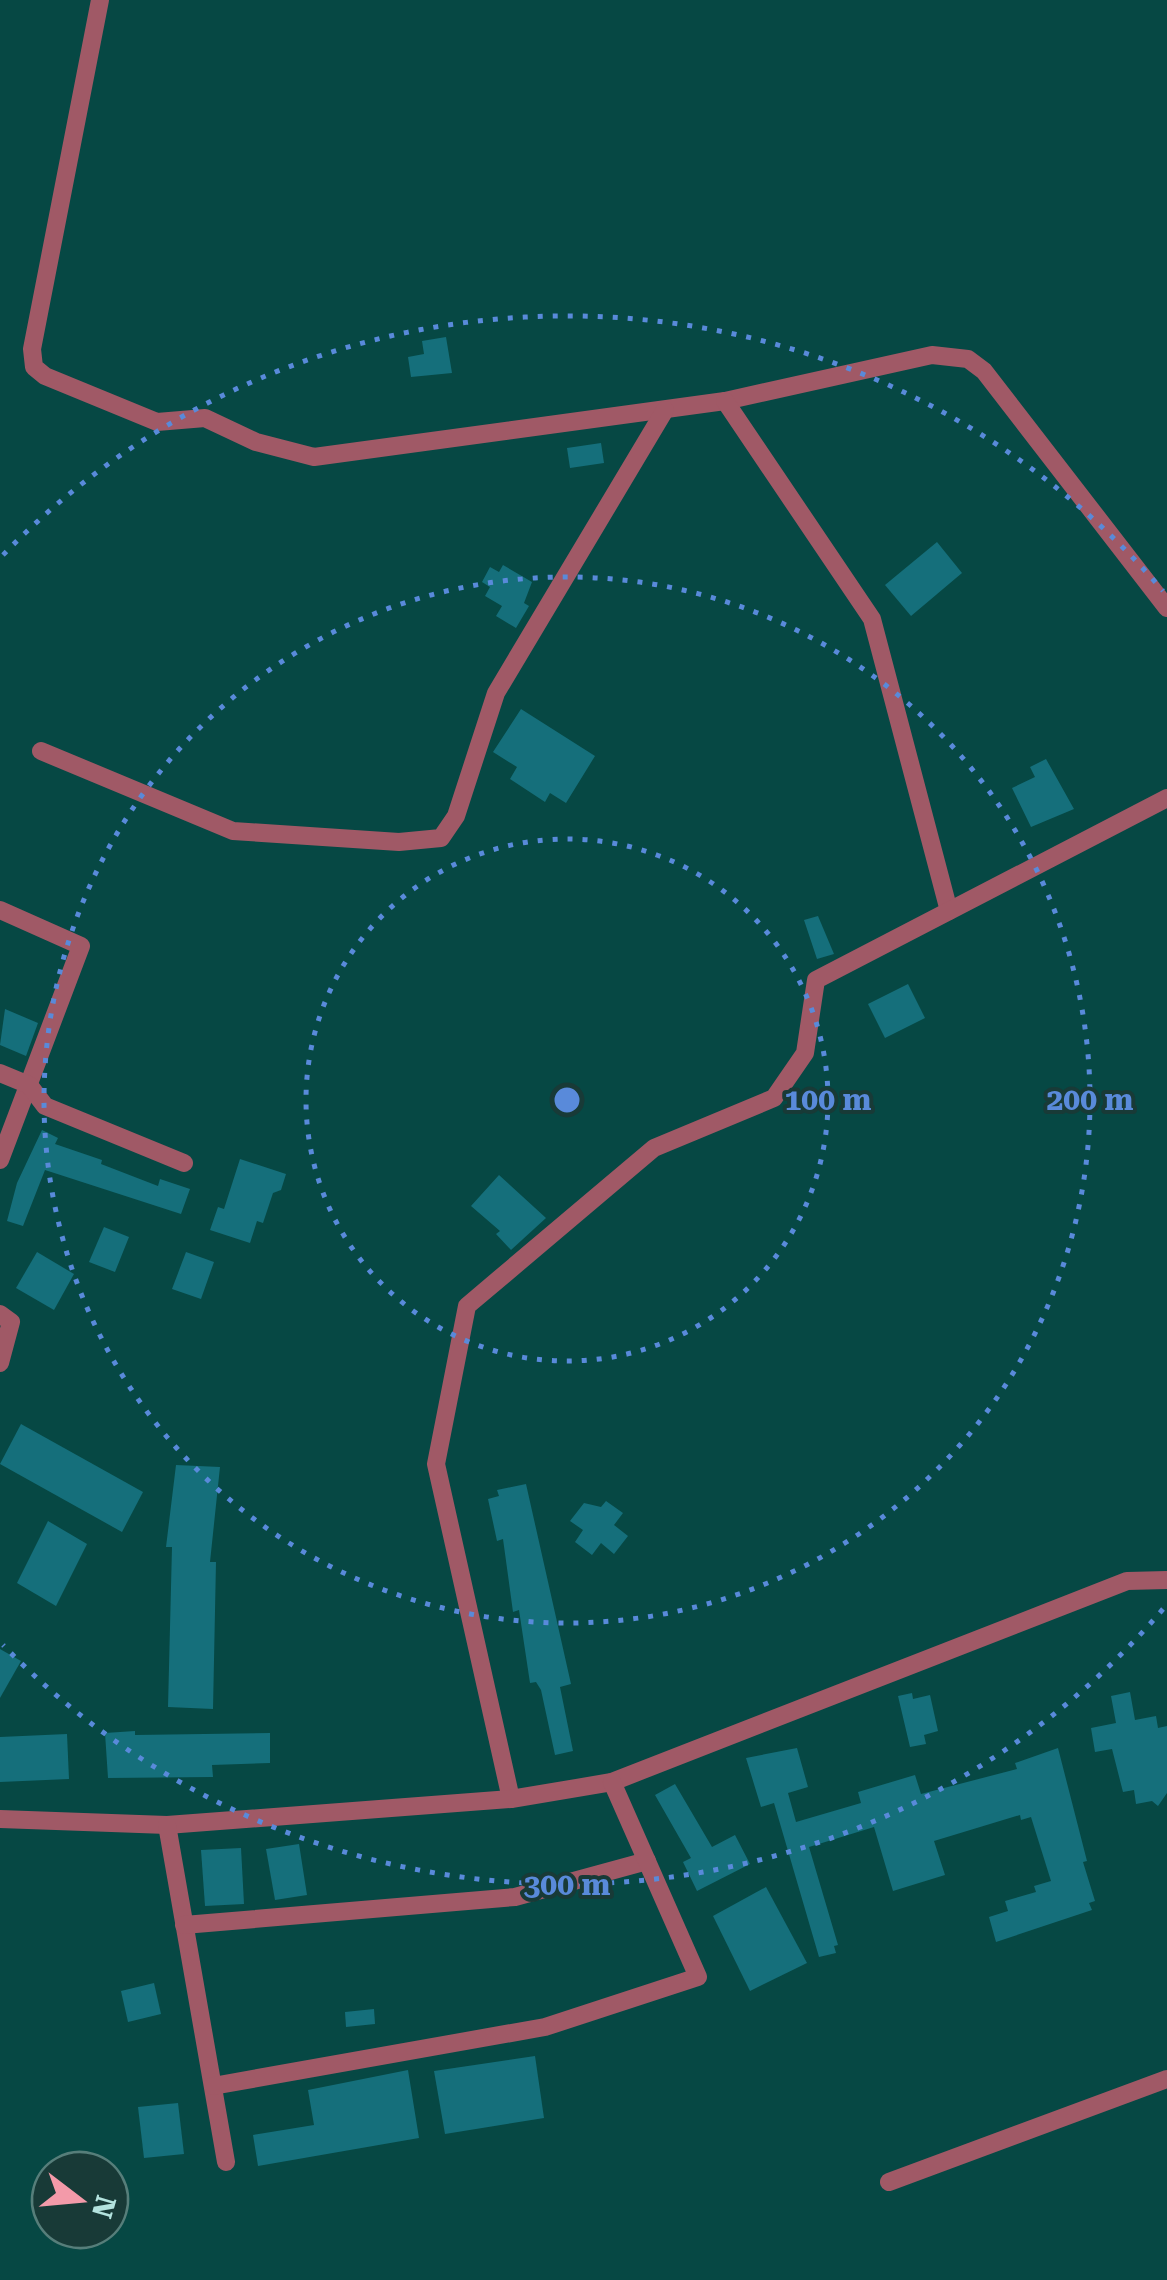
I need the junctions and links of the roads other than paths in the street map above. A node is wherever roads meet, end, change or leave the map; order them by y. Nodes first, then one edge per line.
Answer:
1 (100, 0) edge
2 (726, 401) junction
3 (665, 410) junction
4 (1167, 608) edge
5 (41, 751) dead end
6 (1167, 798) edge
7 (0, 910) edge
8 (949, 911) junction
9 (0, 1073) edge
10 (29, 1085) junction
11 (0, 1160) edge
12 (184, 1163) dead end
13 (0, 1314) edge
14 (0, 1364) edge
15 (1167, 1580) edge
16 (612, 1782) junction
17 (511, 1800) junction
18 (0, 1819) edge
19 (166, 1826) junction
20 (647, 1861) junction
21 (184, 1926) junction
22 (1167, 2080) edge
23 (213, 2086) junction
24 (226, 2162) dead end
25 (889, 2182) dead end

1 - 3 street
2 - 3 street
2 - 4 street
2 - 8 street
3 - 5 street
6 - 8 street
7 - 10 street
8 - 17 street
9 - 10 street
10 - 11 street
10 - 12 street
13 - 14 street
15 - 16 street
16 - 17 street
16 - 20 street
17 - 19 street
18 - 19 street
19 - 21 street
20 - 21 street
20 - 23 street
21 - 23 street
22 - 25 street
23 - 24 street

